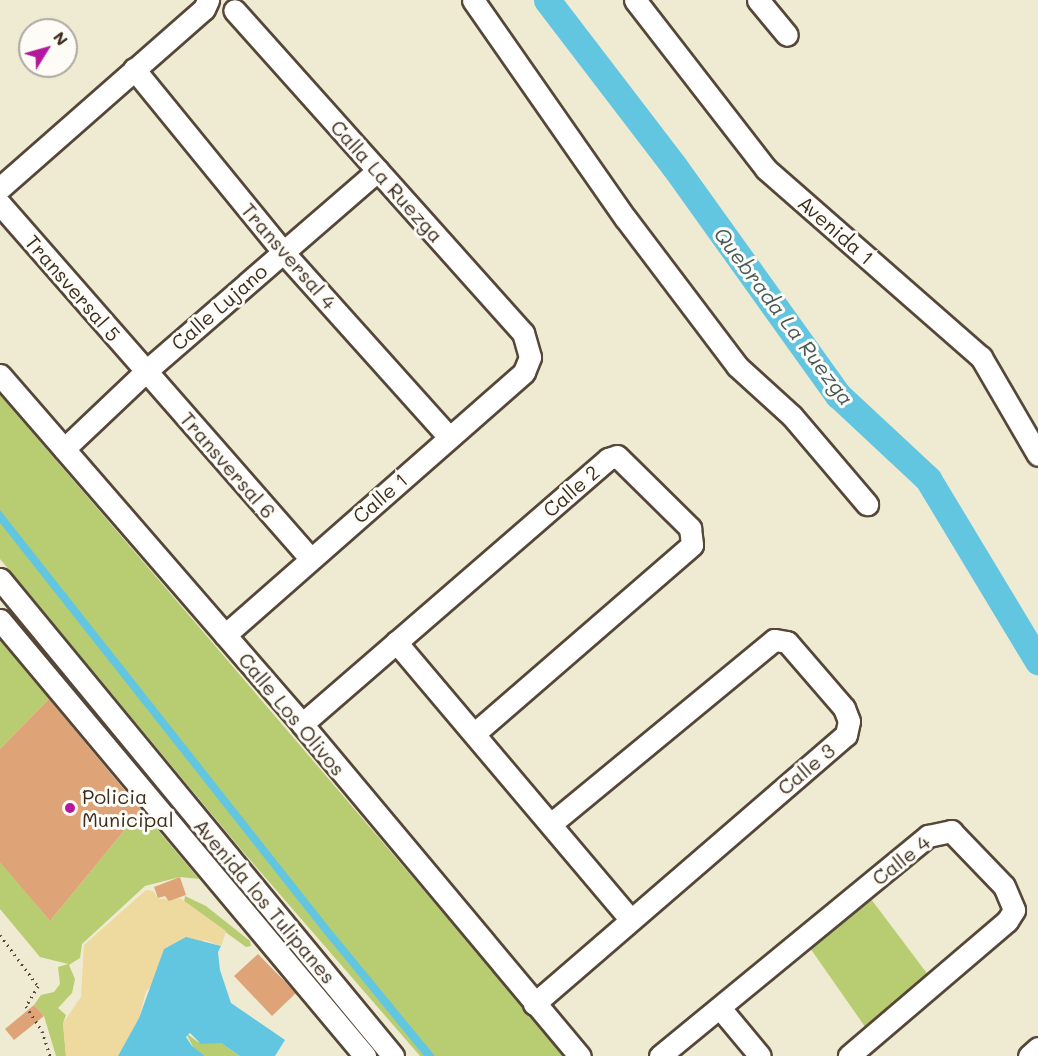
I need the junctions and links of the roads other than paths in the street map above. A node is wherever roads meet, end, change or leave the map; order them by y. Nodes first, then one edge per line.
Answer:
1 (208, 0) edge
2 (473, 0) edge
3 (635, 0) edge
4 (758, 0) edge
5 (234, 10) dead end
6 (787, 35) dead end
7 (134, 69) junction
8 (378, 170) junction
9 (0, 188) edge
10 (0, 204) edge
11 (284, 252) junction
12 (530, 357) joint
13 (145, 372) junction
14 (0, 375) edge
15 (449, 437) junction
16 (64, 449) junction
17 (1038, 455) edge
18 (867, 504) dead end
19 (310, 558) junction
20 (0, 579) edge
21 (0, 620) edge
22 (225, 635) junction
23 (396, 642) junction
24 (302, 724) junction
25 (476, 732) junction
26 (147, 758) junction
27 (128, 773) junction
28 (553, 822) junction
29 (630, 918) junction
30 (534, 1004) junction
31 (720, 1008) junction
32 (1038, 1048) edge
33 (365, 1056) edge
34 (393, 1056) edge
35 (580, 1056) edge
36 (660, 1056) edge
37 (760, 1056) edge
38 (849, 1056) edge
39 (1029, 1056) edge

1 - 7 street
2 - 18 street
3 - 17 street, Avenida 1
4 - 6 street
5 - 8 street, Calla La Ruezga
7 - 9 street
7 - 11 street, Transversal 4
8 - 11 street, Calle Lujano
8 - 12 street, Calla La Ruezga
10 - 13 street, Transversal 5
11 - 13 street, Calle Lujano
11 - 15 street, Transversal 4
12 - 15 street, Calle 1
13 - 16 street, Calle Lujano
13 - 19 street, Transversal 6
14 - 16 street, Calle Los Olivos
15 - 19 street, Calle 1
16 - 22 street, Calle Los Olivos
19 - 22 street, Calle 1
20 - 26 street, Avenida los Tulipanes
21 - 27 street, Avenida los Tulipanes
22 - 24 street, Calle Los Olivos
23 - 24 street, Calle 2
23 - 25 street
23 - 25 street, Calle 2
24 - 30 street, Calle Los Olivos
25 - 28 street
26 - 27 street
26 - 34 street, Avenida los Tulipanes
27 - 33 street, Avenida los Tulipanes
28 - 29 street
28 - 29 street, Calle 3
29 - 30 street, Calle 3
30 - 35 street, Calle Los Olivos
31 - 36 street, Calle 4
31 - 37 street
31 - 38 street, Calle 4
32 - 39 street

